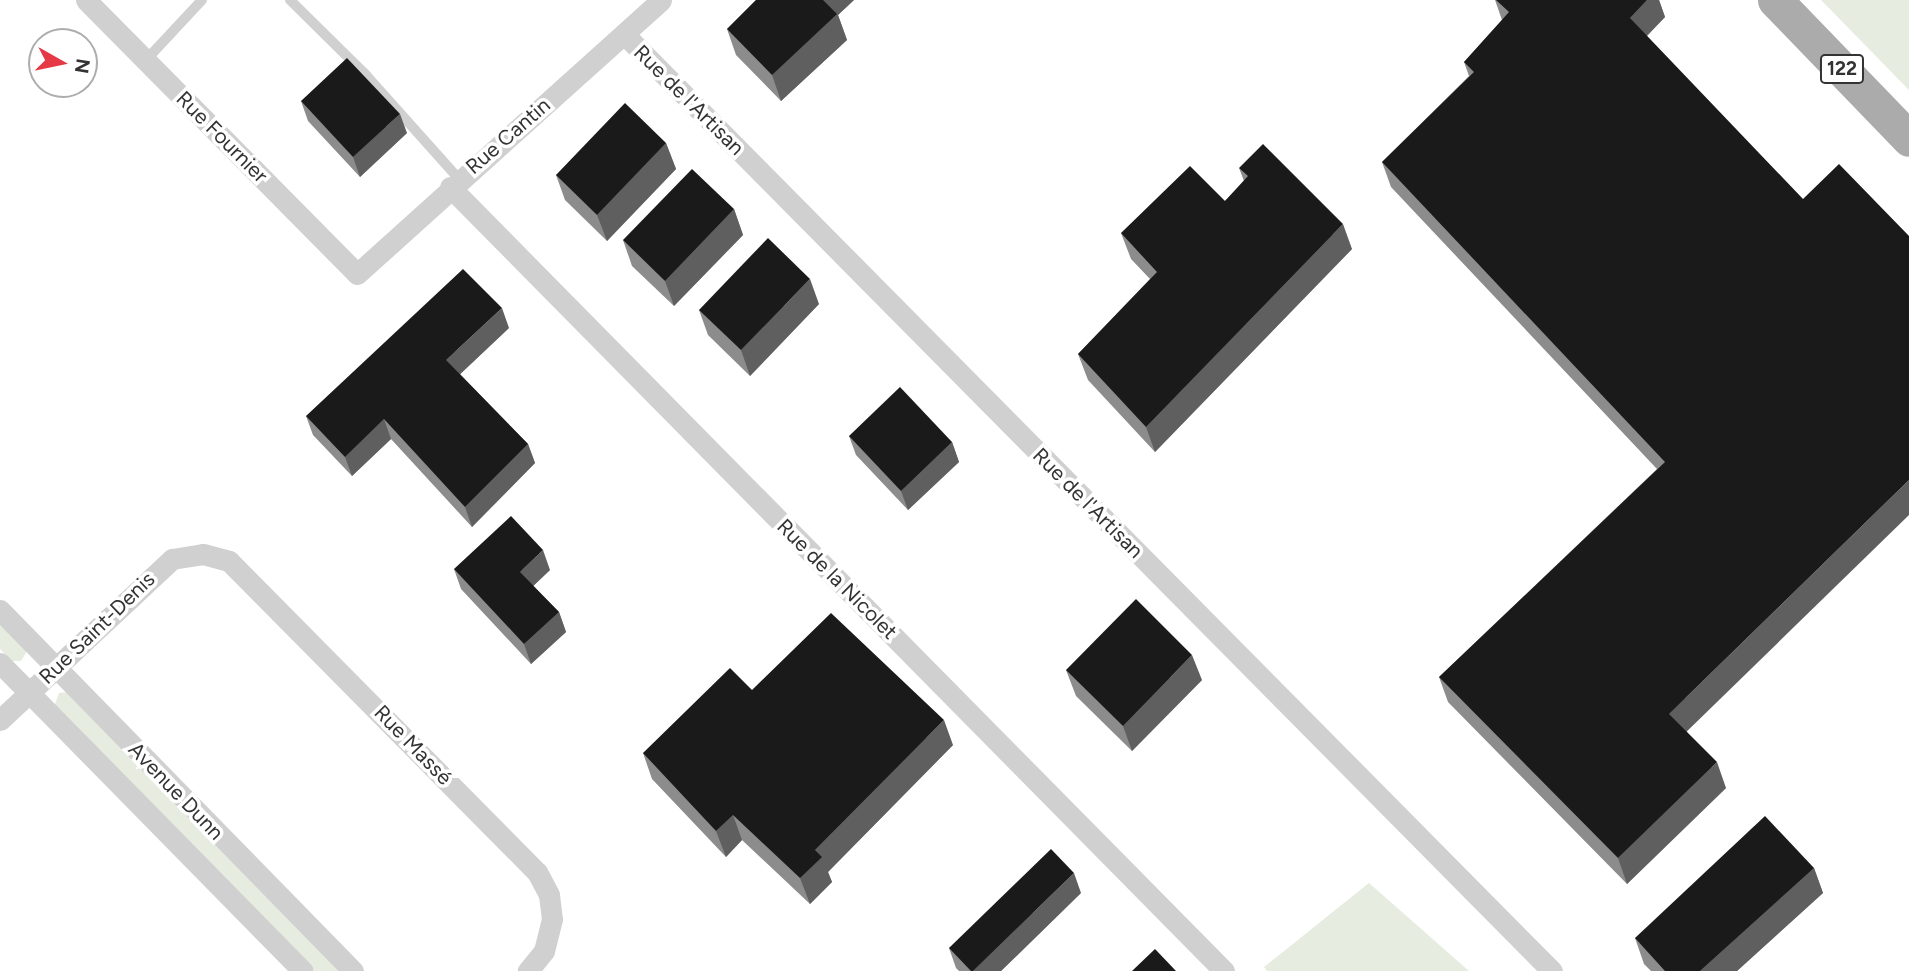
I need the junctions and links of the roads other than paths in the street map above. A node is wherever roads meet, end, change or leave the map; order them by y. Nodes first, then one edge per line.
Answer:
1 (86, 0) edge
2 (202, 0) edge
3 (290, 0) edge
4 (661, 0) edge
5 (1774, 0) edge
6 (624, 34) junction
7 (146, 61) junction
8 (1909, 139) edge
9 (455, 183) junction
10 (357, 274) joint
11 (203, 554) joint
12 (0, 610) edge
13 (0, 663) edge
14 (55, 667) junction
15 (29, 693) junction
16 (0, 720) edge
17 (303, 971) edge
18 (353, 971) edge
19 (528, 971) edge
20 (1224, 971) edge
21 (1552, 971) edge

1 - 7 street, Rue Fournier
2 - 7 lane
3 - 9 lane
4 - 6 street, Rue Cantin
5 - 8 main road, 122
6 - 9 street, Rue Cantin
6 - 21 street, Rue de l'Artisan
7 - 10 street, Rue Fournier
9 - 10 street, Rue Cantin
9 - 20 street, Rue de la Nicolet
11 - 14 street, Rue Saint-Denis
11 - 19 street, Rue Massé
12 - 14 street, Avenue Dunn
13 - 15 street, Avenue Dunn
14 - 15 street, Rue Saint-Denis
14 - 18 street, Avenue Dunn
15 - 16 street, Rue Saint-Denis
15 - 17 street, Avenue Dunn

